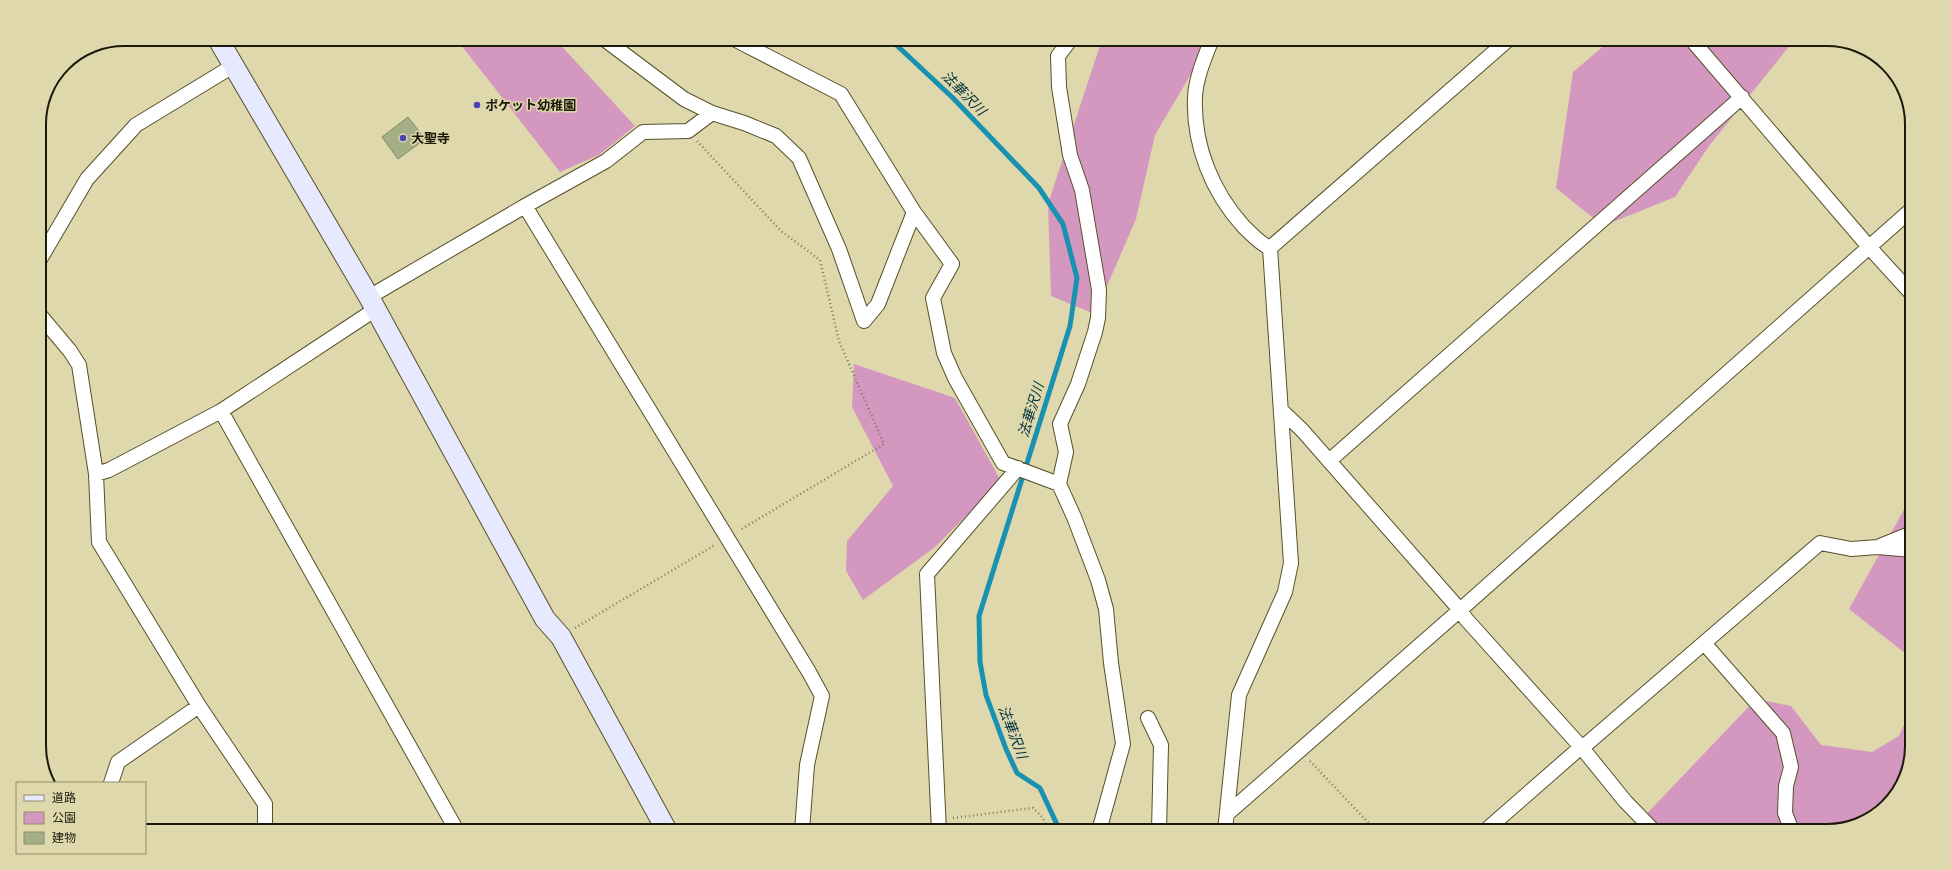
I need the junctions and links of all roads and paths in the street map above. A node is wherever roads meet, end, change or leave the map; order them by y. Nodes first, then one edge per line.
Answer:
1 (222, 46) edge
2 (613, 46) edge
3 (748, 46) edge
4 (1066, 46) edge
5 (1209, 46) edge
6 (1501, 46) edge
7 (1697, 46) edge
8 (233, 66) junction
9 (1742, 97) junction
10 (712, 114) junction
11 (688, 131) junction
12 (525, 206) junction
13 (914, 212) junction
14 (1905, 215) edge
15 (1869, 247) junction
16 (1270, 248) junction
17 (46, 249) edge
18 (1905, 286) edge
19 (373, 303) junction
20 (46, 322) edge
21 (1281, 410) junction
22 (221, 411) junction
23 (1329, 461) junction
24 (1018, 468) junction
25 (96, 474) junction
26 (1060, 484) junction
27 (736, 532) dead end
28 (1905, 537) edge
29 (716, 544) dead end
30 (1878, 547) junction
31 (1905, 549) edge
32 (1460, 610) junction
33 (560, 637) junction
34 (1704, 643) junction
35 (199, 706) junction
36 (1148, 718) dead end
37 (1581, 747) junction
38 (1300, 750) junction
39 (111, 782) edge
40 (1226, 814) junction
41 (265, 824) edge
42 (453, 824) edge
43 (663, 824) edge
44 (803, 824) edge
45 (940, 824) edge
46 (955, 824) edge
47 (1046, 824) edge
48 (1101, 824) edge
49 (1159, 824) edge
50 (1225, 824) edge
51 (1369, 824) edge
52 (1493, 824) edge
53 (1647, 824) edge
54 (1789, 824) edge

1 - 8 street
2 - 10 street
3 - 13 street
4 - 26 street
5 - 16 street
6 - 16 street
7 - 9 street
8 - 17 street
8 - 19 street
9 - 15 street
9 - 23 street
10 - 11 street
10 - 13 street
11 - 12 street
11 - 27 path
12 - 19 street
12 - 44 street
13 - 24 street
14 - 15 street
15 - 18 street
15 - 32 street
16 - 21 street
19 - 22 street
19 - 33 street
20 - 25 street
21 - 23 street
21 - 40 street
22 - 25 street
22 - 42 street
23 - 32 street
24 - 26 street
24 - 45 street
25 - 35 street
26 - 48 street
28 - 30 street
29 - 33 path
30 - 31 street
30 - 34 street
32 - 37 street
32 - 38 street
33 - 43 street
34 - 37 street
34 - 54 street
35 - 39 street
35 - 41 street
36 - 49 street
37 - 52 street
37 - 53 street
38 - 40 street
38 - 51 path
40 - 50 street
46 - 47 path

